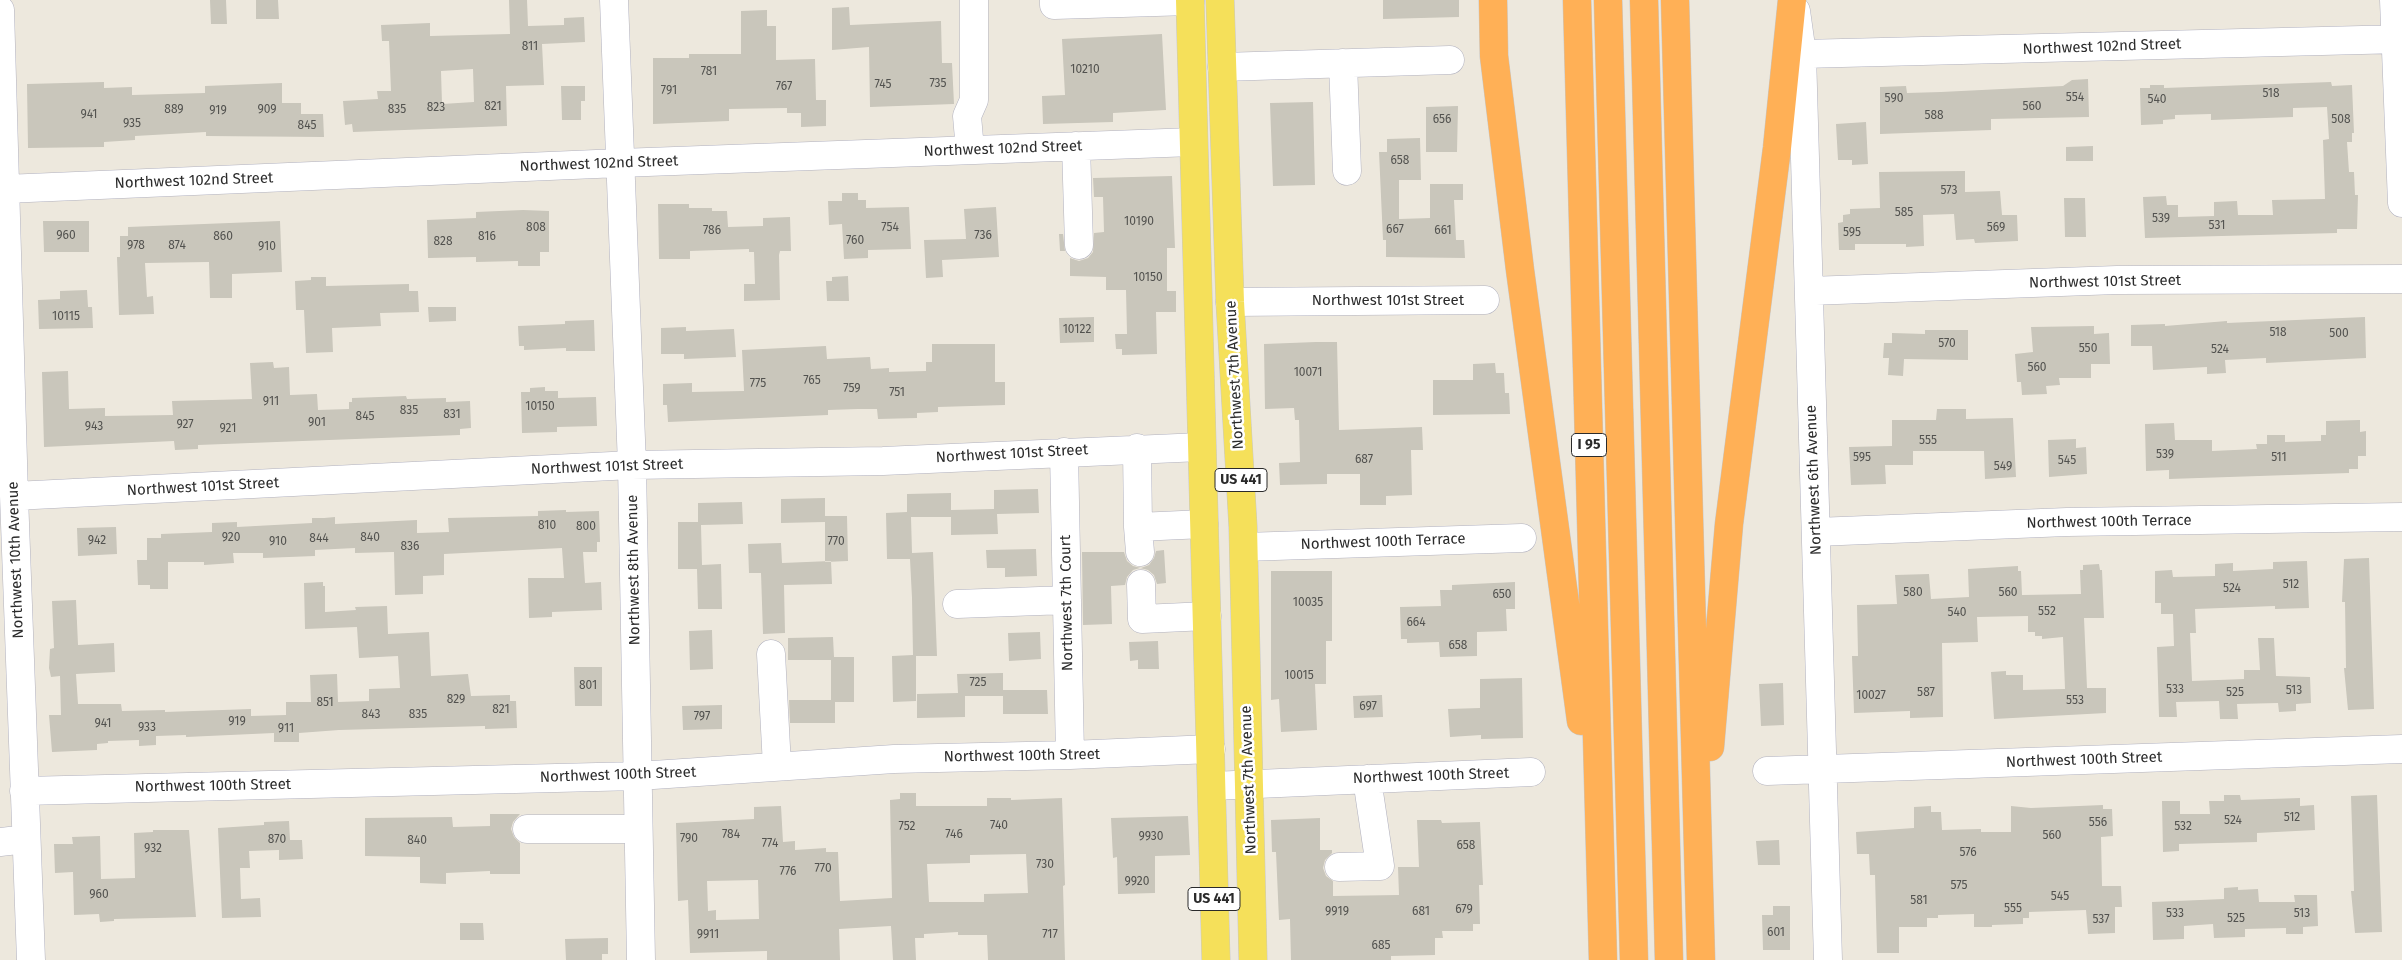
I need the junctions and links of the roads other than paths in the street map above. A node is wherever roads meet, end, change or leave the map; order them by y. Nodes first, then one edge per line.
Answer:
1 (614, 0) edge
2 (974, 0) edge
3 (1054, 0) edge
4 (1220, 0) edge
5 (1493, 0) edge
6 (1577, 0) edge
7 (1608, 0) edge
8 (1644, 0) edge
9 (1675, 0) edge
10 (1794, 0) edge
11 (2394, 0) edge
12 (1133, 1) edge
13 (1160, 1) edge
14 (1190, 1) edge
15 (1106, 2) edge
16 (0, 10) edge
17 (2398, 39) edge
18 (1802, 54) junction
19 (1450, 60) dead end
20 (1343, 63) junction
21 (1222, 67) junction
22 (2, 141) edge
23 (1193, 142) junction
24 (1076, 146) junction
25 (970, 150) junction
26 (620, 163) junction
27 (1347, 171) dead end
28 (5, 189) junction
29 (2402, 203) edge
30 (1079, 245) dead end
31 (2402, 279) edge
32 (1809, 291) junction
33 (1485, 300) dead end
34 (1230, 302) junction
35 (5, 375) edge
36 (1201, 447) junction
37 (1137, 448) junction
38 (1064, 452) junction
39 (632, 465) junction
40 (14, 496) junction
41 (2402, 517) edge
42 (1204, 524) junction
43 (1816, 532) junction
44 (1522, 538) dead end
45 (1244, 547) junction
46 (1141, 584) dead end
47 (1067, 600) junction
48 (957, 604) dead end
49 (9, 609) edge
50 (1207, 616) junction
51 (1244, 626) junction
52 (771, 654) dead end
53 (1211, 749) junction
54 (2402, 749) edge
55 (1070, 755) junction
56 (777, 766) junction
57 (1821, 769) junction
58 (1767, 771) dead end
59 (1531, 772) dead end
60 (638, 776) junction
61 (1366, 779) junction
62 (1250, 784) junction
63 (1212, 786) junction
64 (24, 791) junction
65 (527, 829) dead end
66 (638, 829) junction
67 (13, 840) edge
68 (1339, 867) dead end
69 (1699, 885) junction
70 (1600, 889) junction
71 (31, 960) edge
72 (641, 960) edge
73 (1216, 960) edge
74 (1253, 960) edge
75 (1603, 960) edge
76 (1634, 960) edge
77 (1669, 960) edge
78 (1701, 960) edge
79 (1828, 960) edge

1 - 26 street, Northwest 8th Avenue
2 - 25 street
3 - 15 street
4 - 21 main road, Northwest 7th Avenue / US 441
5 - 70 highway
6 - 70 highway, I 95
7 - 76 highway
8 - 77 highway
9 - 69 highway
10 - 18 street, Northwest 6th Avenue
10 - 69 highway
11 - 17 street
12 - 13 street
12 - 15 street
13 - 14 street
14 - 23 main road, US 441
16 - 22 street, Northwest 10th Avenue
17 - 18 street, Northwest 102nd Street
17 - 29 street
18 - 32 street, Northwest 6th Avenue
19 - 20 street
20 - 21 street
20 - 27 street
21 - 34 main road, Northwest 7th Avenue / US 441
22 - 28 street, Northwest 10th Avenue
23 - 24 street, Northwest 102nd Street
23 - 34 main road
23 - 36 main road, US 441
24 - 25 street, Northwest 102nd Street
24 - 30 street
25 - 26 street, Northwest 102nd Street
26 - 28 street, Northwest 102nd Street
26 - 39 street, Northwest 8th Avenue
28 - 35 street, Northwest 10th Avenue
31 - 32 street, Northwest 101st Street
32 - 43 street, Northwest 6th Avenue
33 - 34 street, Northwest 101st Street
34 - 45 main road, Northwest 7th Avenue / US 441
35 - 40 street, Northwest 10th Avenue
36 - 37 street, Northwest 101st Street
36 - 42 main road, US 441
36 - 51 main road
37 - 38 street, Northwest 101st Street
37 - 42 street
38 - 39 street, Northwest 101st Street
38 - 47 street, Northwest 7th Court
39 - 40 street, Northwest 101st Street
39 - 60 street, Northwest 8th Avenue
40 - 49 street, Northwest 10th Avenue
41 - 43 street, Northwest 100th Terrace
42 - 50 main road, US 441
43 - 57 street, Northwest 6th Avenue
44 - 45 street, Northwest 100th Terrace
45 - 51 main road, Northwest 7th Avenue / US 441
46 - 50 street
47 - 48 street
47 - 55 street, Northwest 7th Court
49 - 64 street, Northwest 10th Avenue
50 - 53 main road, US 441
51 - 62 main road, Northwest 7th Avenue / US 441
52 - 56 street
53 - 55 street, Northwest 100th Street
53 - 63 main road, US 441
54 - 57 street, Northwest 100th Street
55 - 56 street, Northwest 100th Street
56 - 60 street, Northwest 100th Street
57 - 58 street, Northwest 100th Street
57 - 79 street, Northwest 6th Avenue
59 - 61 street, Northwest 100th Street
60 - 64 street, Northwest 100th Street
60 - 66 street, Northwest 8th Avenue
61 - 62 street, Northwest 100th Street
61 - 68 street
62 - 63 street, Northwest 100th Street
62 - 74 main road, Northwest 7th Avenue / US 441
63 - 73 main road, US 441
64 - 67 street, Northwest 10th Avenue
65 - 66 street
66 - 72 street, Northwest 8th Avenue
67 - 71 street, Northwest 10th Avenue
69 - 78 highway
70 - 75 highway, I 95

